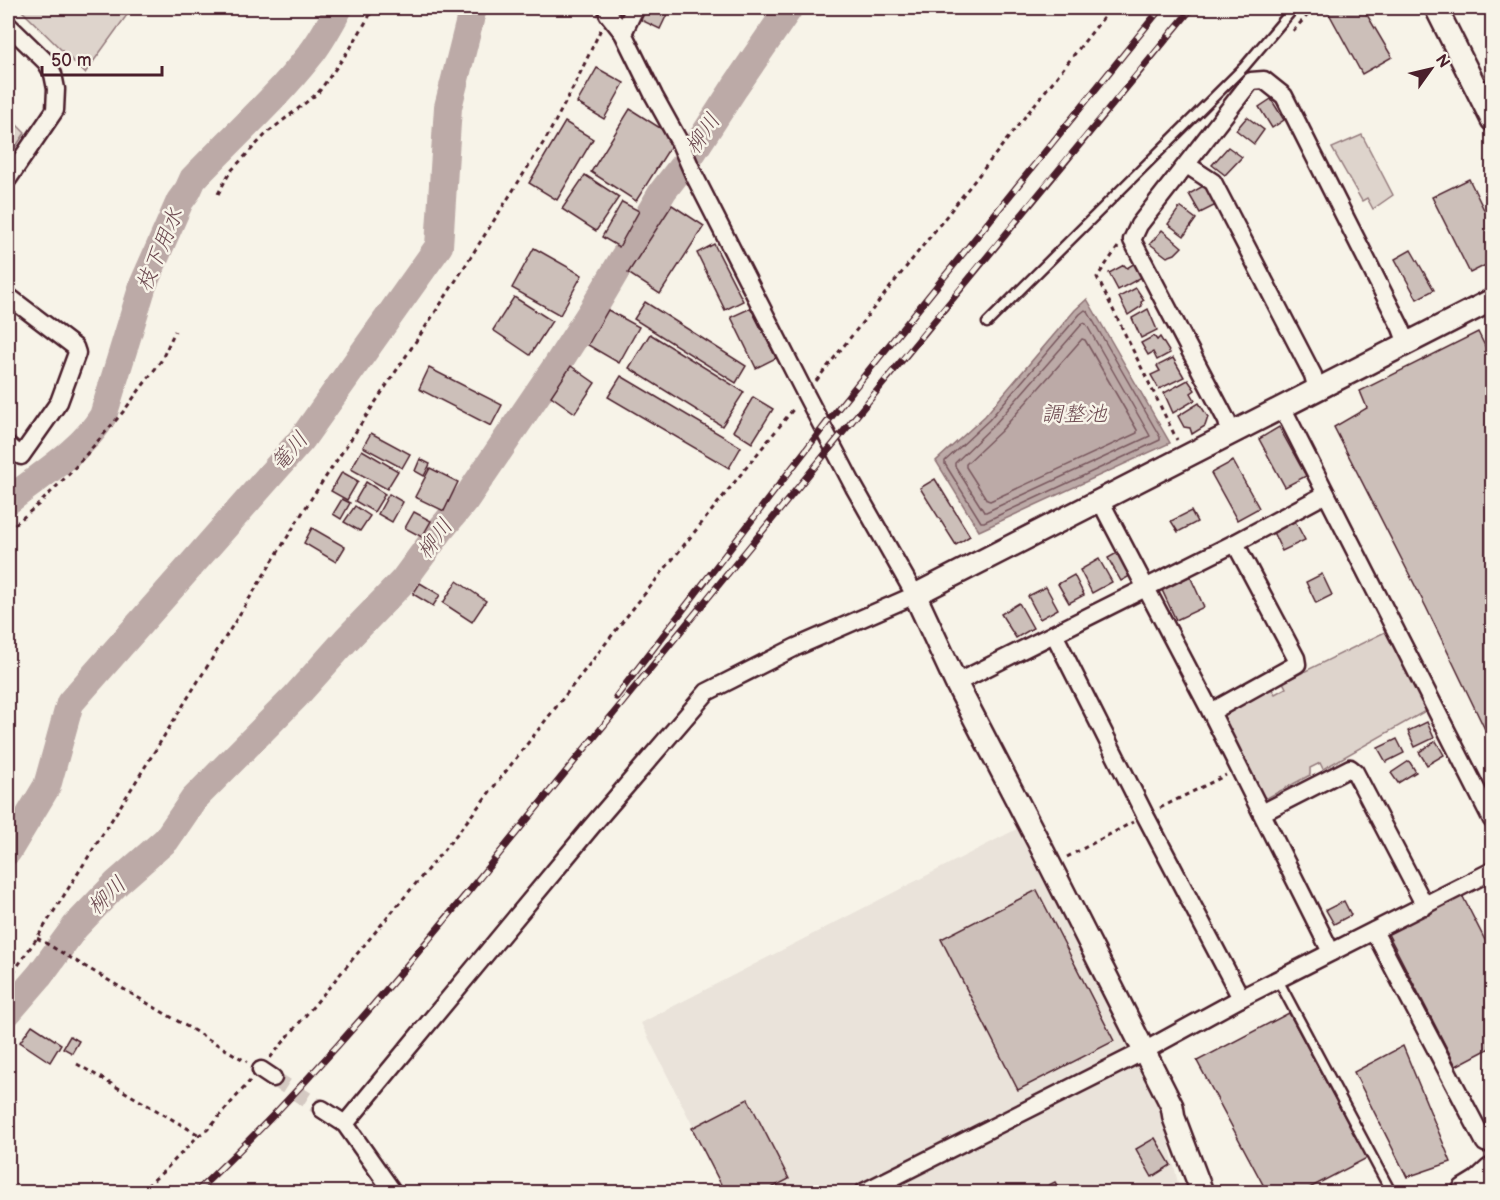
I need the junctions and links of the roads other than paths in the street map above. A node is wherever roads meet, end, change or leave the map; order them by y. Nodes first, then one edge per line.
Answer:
1 (635, 8) edge
2 (1294, 8) edge
3 (1436, 8) edge
4 (610, 11) edge
5 (8, 25) edge
6 (623, 33) junction
7 (1492, 120) edge
8 (1186, 165) junction
9 (8, 179) edge
10 (8, 296) edge
11 (1492, 300) edge
12 (987, 323) dead end
13 (1407, 344) junction
14 (1317, 390) junction
15 (1282, 407) junction
16 (1230, 434) junction
17 (8, 445) edge
18 (1326, 494) junction
19 (1101, 500) junction
20 (1235, 543) junction
21 (1145, 587) junction
22 (915, 595) junction
23 (1054, 634) junction
24 (956, 683) junction
25 (1211, 712) junction
26 (1262, 813) junction
27 (1492, 820) edge
28 (1492, 871) edge
29 (1425, 906) junction
30 (1374, 931) junction
31 (1331, 952) junction
32 (1278, 980) junction
33 (1241, 998) junction
34 (1144, 1051) junction
35 (322, 1109) tunnel mouth
36 (345, 1124) junction
37 (1485, 1143) dead end
38 (1492, 1172) edge
39 (393, 1192) edge
40 (864, 1192) edge
41 (1202, 1192) edge
42 (1391, 1192) edge
43 (1466, 1192) edge

1 - 6 street
2 - 12 lane
3 - 7 street
4 - 6 street
5 - 9 street
6 - 22 street
8 - 13 street
8 - 14 street
8 - 16 street
10 - 17 street
11 - 13 street
13 - 14 street
14 - 15 street
15 - 16 street
15 - 18 street
16 - 19 street
18 - 20 street
18 - 27 street
19 - 21 street
19 - 22 street
20 - 21 street
20 - 25 street
21 - 23 street
21 - 25 street
22 - 24 street
22 - 36 street
23 - 24 street
23 - 33 street
24 - 34 street
25 - 26 street
26 - 29 street
26 - 31 street
28 - 29 street
29 - 30 street
30 - 31 street
30 - 37 street
31 - 32 street
32 - 33 street
32 - 42 lane
33 - 34 street
34 - 40 street
34 - 41 street
35 - 36 street
36 - 39 street
38 - 43 highway

